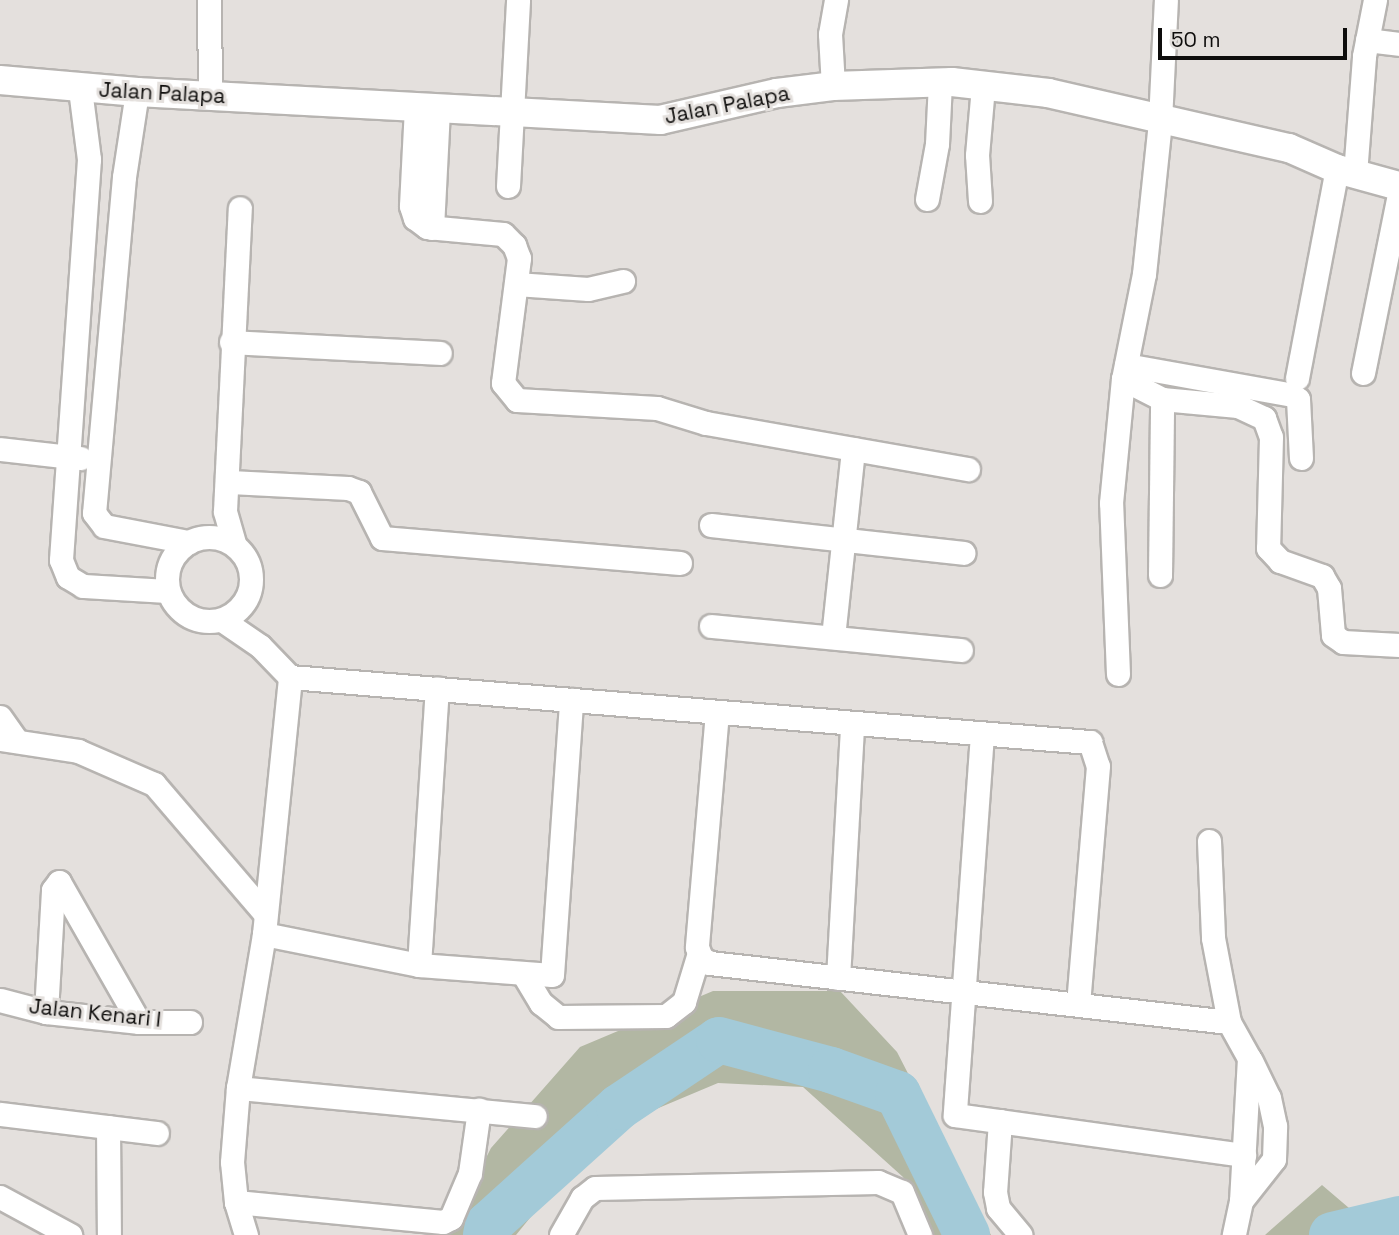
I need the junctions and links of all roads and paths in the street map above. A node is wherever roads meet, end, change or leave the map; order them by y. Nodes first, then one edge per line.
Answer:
1 (209, 0) edge
2 (518, 0) edge
3 (820, 0) edge
4 (836, 0) edge
5 (1166, 0) edge
6 (1375, 0) edge
7 (830, 34) junction
8 (1367, 40) junction
9 (1399, 44) edge
10 (0, 80) edge
11 (940, 82) junction
12 (833, 86) junction
13 (983, 86) junction
14 (80, 89) junction
15 (137, 92) junction
16 (210, 96) junction
17 (427, 108) junction
18 (515, 110) junction
19 (1160, 121) junction
20 (89, 147) junction
21 (128, 149) junction
22 (1346, 171) junction
23 (508, 186) dead end
24 (1399, 186) edge
25 (1399, 194) edge
26 (927, 199) dead end
27 (980, 201) dead end
28 (240, 208) dead end
29 (623, 281) dead end
30 (516, 284) junction
31 (231, 342) junction
32 (440, 353) dead end
33 (1124, 372) junction
34 (1363, 373) dead end
35 (1297, 378) dead end
36 (1162, 399) junction
37 (0, 449) edge
38 (853, 449) junction
39 (65, 458) junction
40 (98, 458) junction
41 (1301, 458) dead end
42 (968, 469) dead end
43 (230, 482) junction
44 (225, 511) junction
45 (711, 525) dead end
46 (198, 540) junction
47 (842, 541) junction
48 (234, 543) junction
49 (963, 553) dead end
50 (680, 563) dead end
51 (1160, 575) dead end
52 (168, 591) junction
53 (243, 606) junction
54 (222, 620) junction
55 (711, 626) dead end
56 (833, 637) junction
57 (1399, 645) edge
58 (260, 646) junction
59 (961, 650) dead end
60 (1118, 674) dead end
61 (290, 677) junction
62 (437, 689) junction
63 (571, 700) junction
64 (717, 712) junction
65 (0, 717) edge
66 (852, 725) junction
67 (982, 734) junction
68 (8, 739) edge
69 (1209, 841) dead end
70 (263, 911) junction
71 (264, 934) junction
72 (699, 953) junction
73 (419, 965) junction
74 (524, 975) junction
75 (838, 978) junction
76 (962, 991) junction
77 (0, 1000) edge
78 (1078, 1003) junction
79 (46, 1012) junction
80 (139, 1022) junction
81 (190, 1022) dead end
82 (1228, 1022) junction
83 (1249, 1058) junction
84 (238, 1087) junction
85 (479, 1110) junction
86 (0, 1114) edge
87 (535, 1116) dead end
88 (999, 1121) junction
89 (108, 1127) junction
90 (157, 1133) dead end
91 (1244, 1155) junction
92 (0, 1197) edge
93 (1241, 1201) junction
94 (236, 1202) junction
95 (70, 1235) edge
96 (109, 1235) edge
97 (246, 1235) edge
98 (561, 1235) edge
99 (920, 1235) edge
100 (1021, 1235) edge
101 (1234, 1235) edge

1 - 16 street
2 - 18 street
3 - 7 street
4 - 7 street
5 - 19 street
6 - 8 street
7 - 12 street
8 - 9 street
8 - 22 street
10 - 14 street, Jalan Palapa
11 - 12 street, Jalan Palapa
11 - 13 street, Jalan Palapa
11 - 26 street
12 - 18 street, Jalan Palapa
13 - 19 street, Jalan Palapa
13 - 27 street
14 - 15 street, Jalan Palapa
14 - 20 street
15 - 16 street, Jalan Palapa
15 - 21 street
16 - 17 street, Jalan Palapa
17 - 18 street, Jalan Palapa
17 - 30 street
18 - 23 street
19 - 22 street, Jalan Palapa
19 - 33 street
20 - 21 street
20 - 39 street
21 - 40 street
22 - 24 street, Jalan Palapa
22 - 35 street
25 - 34 street
28 - 31 street
29 - 30 street
30 - 38 street
31 - 32 street
31 - 43 street
33 - 36 street
33 - 41 street
33 - 60 street
36 - 51 street
36 - 57 street
37 - 39 street
38 - 42 street
38 - 47 street
39 - 40 street
39 - 52 street
40 - 46 street
43 - 44 street
43 - 50 street
44 - 46 street
44 - 48 street
45 - 47 street
46 - 48 street
46 - 52 street
47 - 49 street
47 - 56 street
48 - 53 street
52 - 54 street
53 - 54 street
53 - 58 street
54 - 58 street
55 - 56 street
56 - 59 street
58 - 61 street
61 - 62 street
61 - 70 street
62 - 63 street
62 - 73 street
63 - 64 street
63 - 74 street
64 - 66 street
64 - 72 street
65 - 68 street
66 - 67 street
66 - 75 street
67 - 76 street
67 - 78 street
68 - 70 street
69 - 82 street
70 - 71 street
71 - 73 street
71 - 84 street
72 - 74 street
72 - 75 street
73 - 74 street
75 - 76 street
76 - 78 street
76 - 88 street
77 - 79 street, Jalan Kenari I
78 - 82 street
79 - 80 street, Jalan Kenari I
79 - 80 street
80 - 81 street, Jalan Kenari I
82 - 83 street
83 - 91 street
83 - 93 street
84 - 85 street
84 - 94 street
85 - 87 street
85 - 94 street
86 - 89 street
88 - 91 street
88 - 100 street
89 - 90 street
89 - 96 street
91 - 93 street
92 - 95 street
93 - 101 street
94 - 97 street
98 - 99 street

